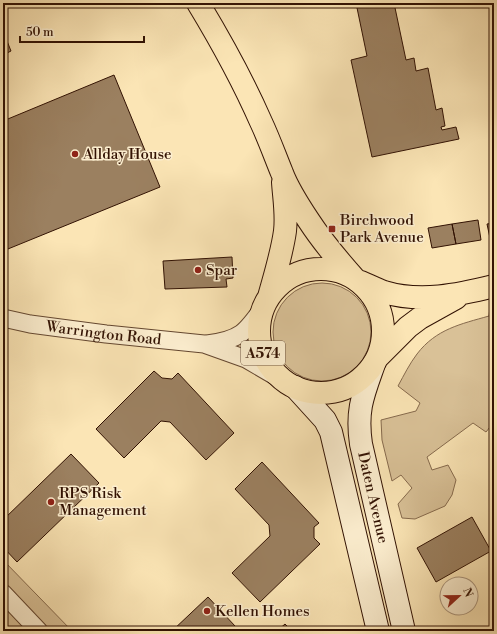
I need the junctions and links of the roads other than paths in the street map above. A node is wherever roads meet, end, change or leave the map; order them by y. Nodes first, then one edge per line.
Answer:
1 (198, 3) edge
2 (282, 174) junction
3 (357, 280) junction
4 (494, 286) edge
5 (464, 294) junction
6 (266, 302) junction
7 (3, 318) edge
8 (204, 344) junction
9 (376, 360) junction
10 (291, 385) junction
11 (3, 593) edge
12 (39, 631) edge
13 (378, 631) edge
14 (404, 631) edge

1 - 2 main road, A574
2 - 3 main road, A574
2 - 6 main road, A574
3 - 5 main road, A574
3 - 6 main road, A574
3 - 9 main road, A574
4 - 5 main road, A574
5 - 9 main road, A574
6 - 8 street, Warrington Road
6 - 10 main road, A574
7 - 8 street, Warrington Road
8 - 10 street, Warrington Road
9 - 10 main road, A574
9 - 14 street, Daten Avenue
10 - 13 street, Daten Avenue
11 - 12 street

